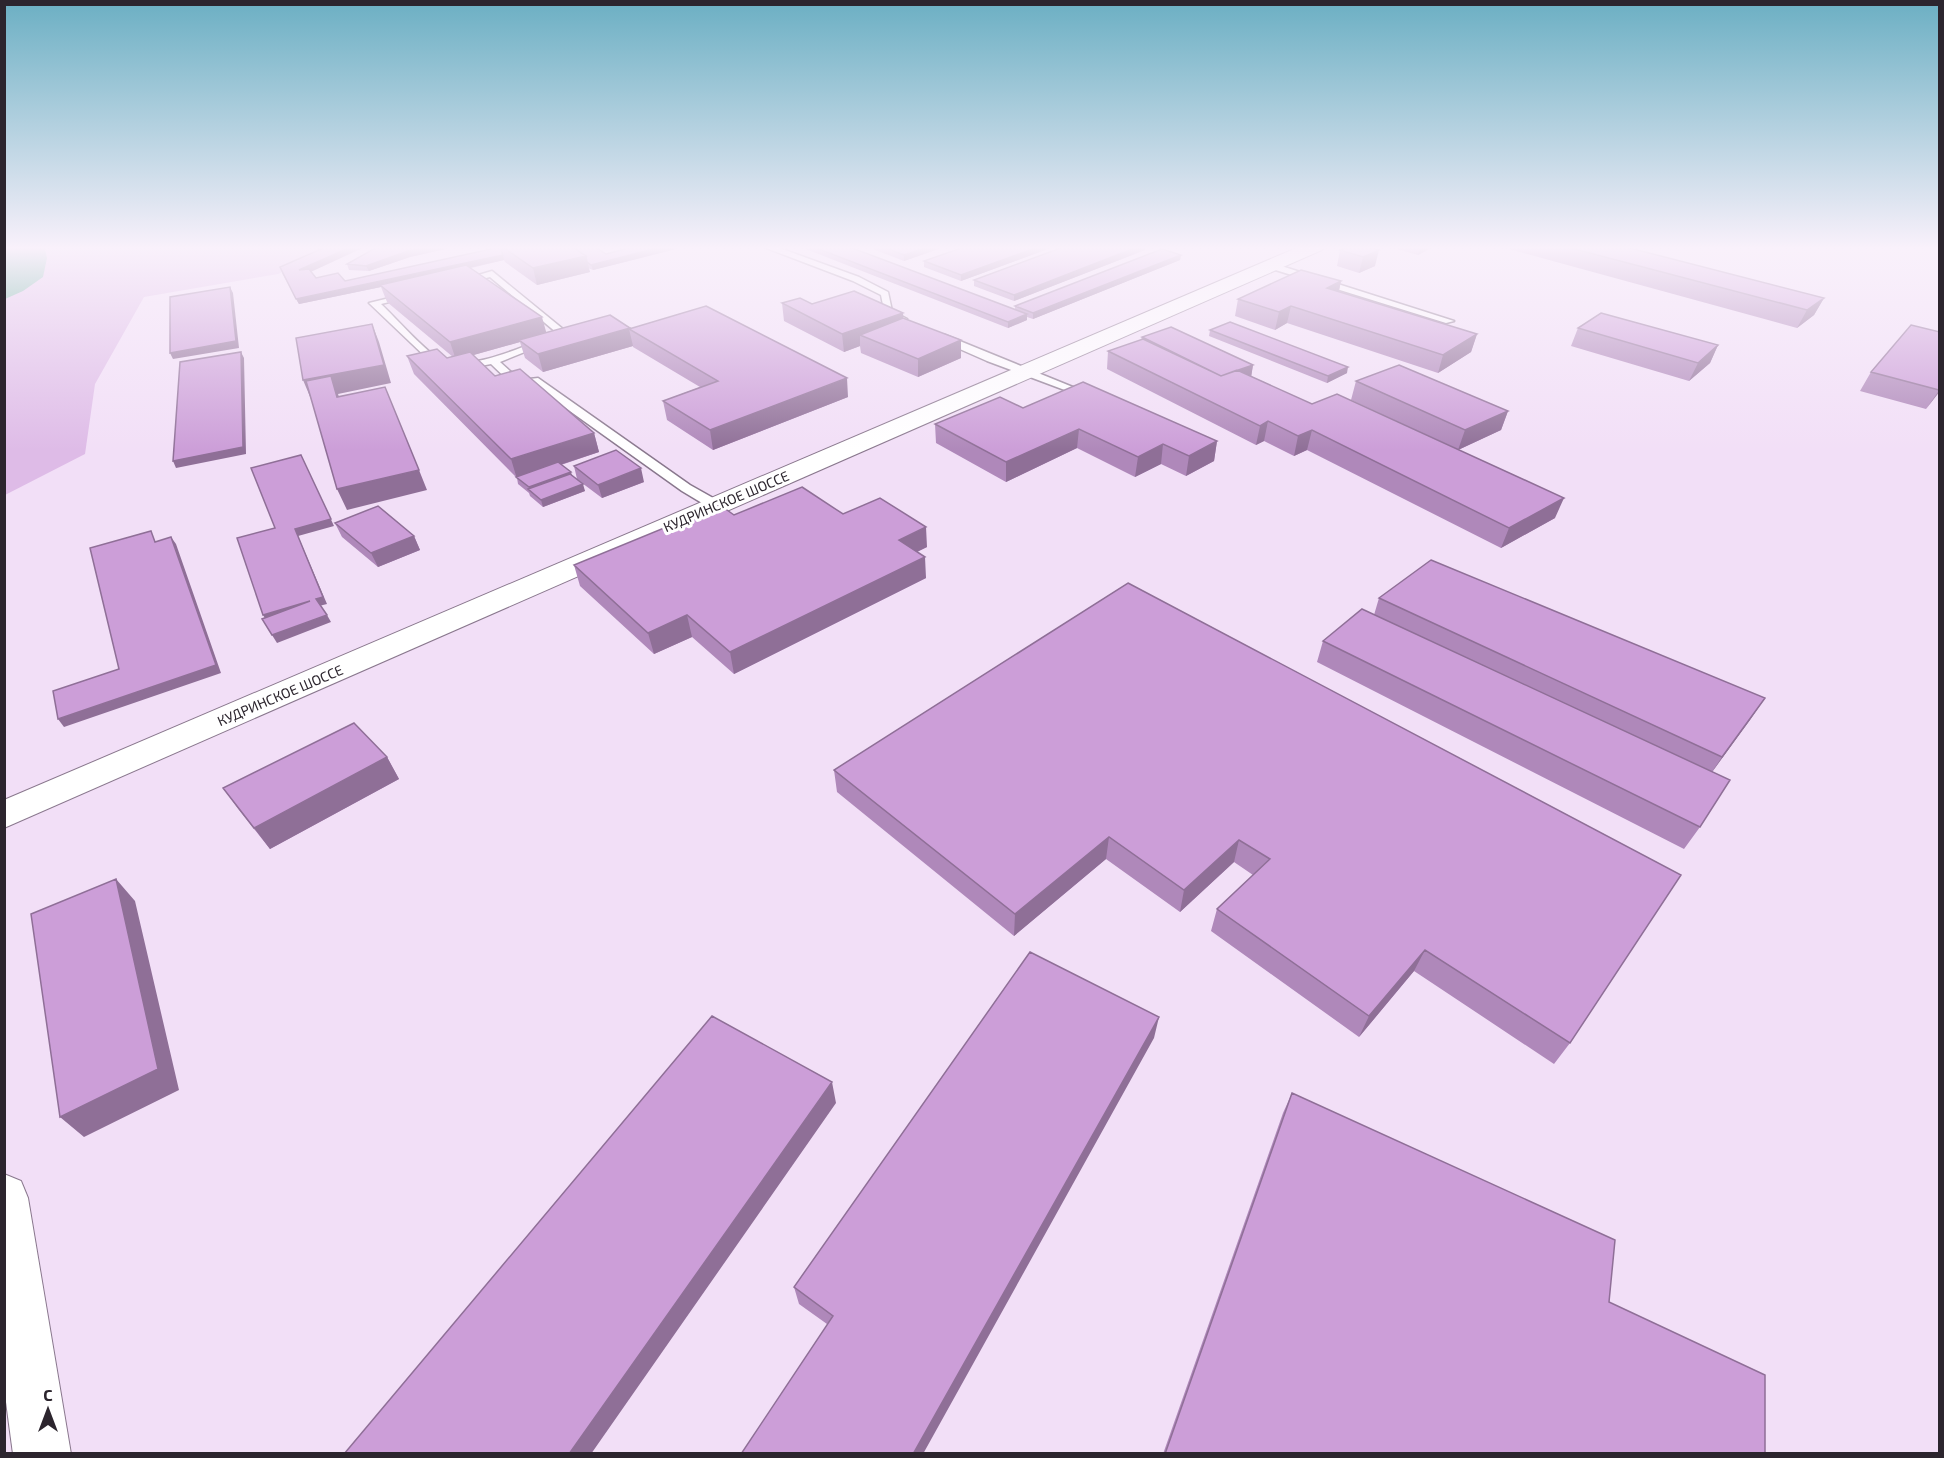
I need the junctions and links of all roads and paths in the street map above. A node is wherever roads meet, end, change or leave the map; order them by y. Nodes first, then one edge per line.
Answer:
1 (386, 314) edge
2 (540, 314) edge
3 (892, 314) edge
4 (1161, 314) edge
5 (1427, 314) edge
6 (907, 321) edge
7 (1449, 321) dead end
8 (927, 330) edge
9 (493, 361) junction
10 (1026, 372) junction
11 (1062, 400) edge
12 (717, 506) junction
13 (4, 815) edge
14 (4, 1198) edge
15 (42, 1454) edge

1 - 9 lane
2 - 9 lane
3 - 6 lane
4 - 10 street, КУДРИНСКОЕ ШОССЕ
5 - 7 lane
8 - 10 lane
9 - 12 lane
10 - 11 lane
10 - 12 street, КУДРИНСКОЕ ШОССЕ
12 - 13 street, КУДРИНСКОЕ ШОССЕ
14 - 15 street

